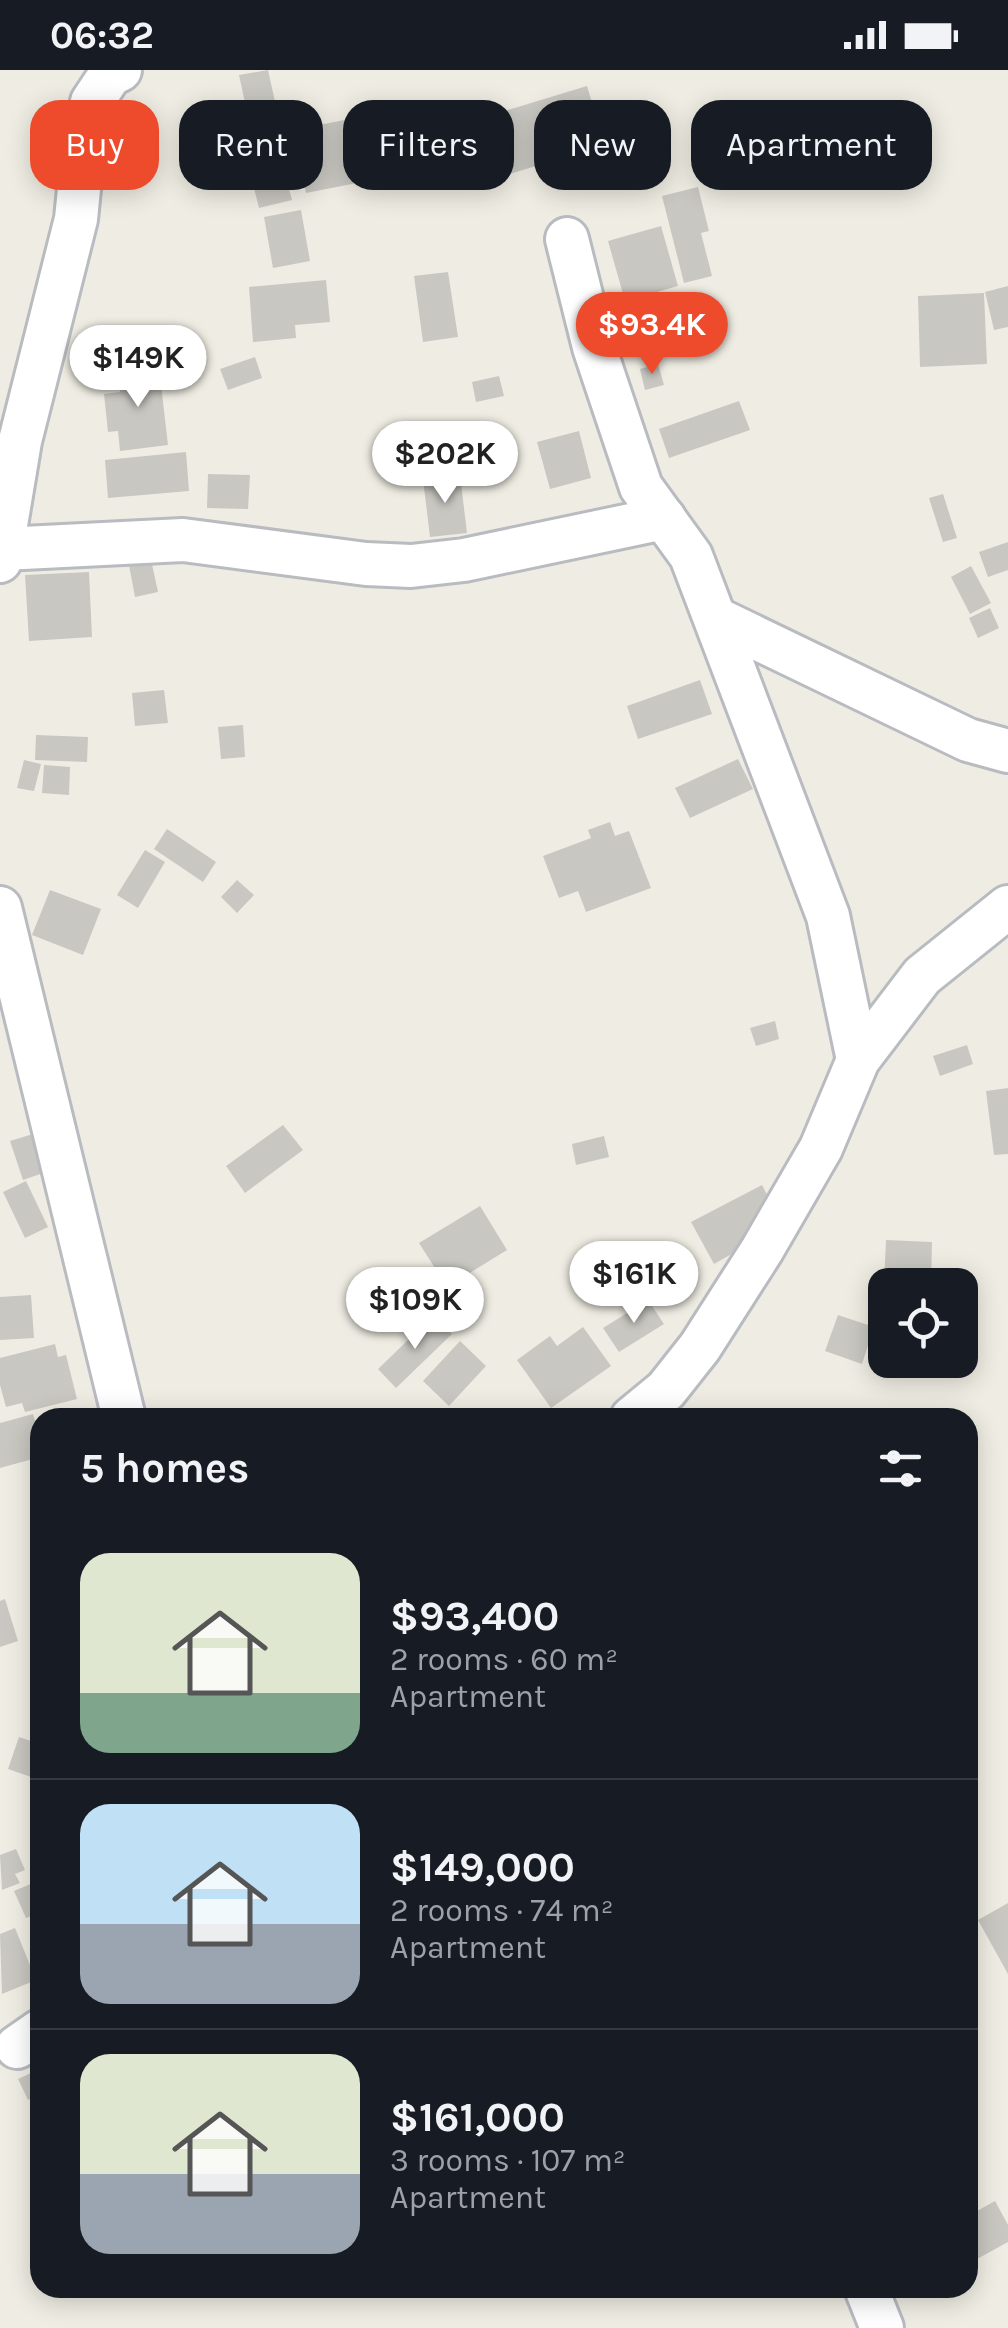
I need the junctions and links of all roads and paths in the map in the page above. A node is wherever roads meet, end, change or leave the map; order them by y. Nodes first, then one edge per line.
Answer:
1 (120, 70) edge
2 (567, 239) dead end
3 (664, 518) junction
4 (1, 555) edge
5 (717, 620) junction
6 (1008, 752) edge
7 (1008, 907) edge
8 (0, 908) edge
9 (858, 1060) junction
10 (122, 1408) edge
11 (644, 1408) edge
12 (870, 2298) edge
13 (882, 2328) edge

1 - 4 street
2 - 3 street
3 - 4 street
3 - 5 street
5 - 6 street
5 - 9 street
7 - 9 street
8 - 10 street
9 - 11 street
12 - 13 street

